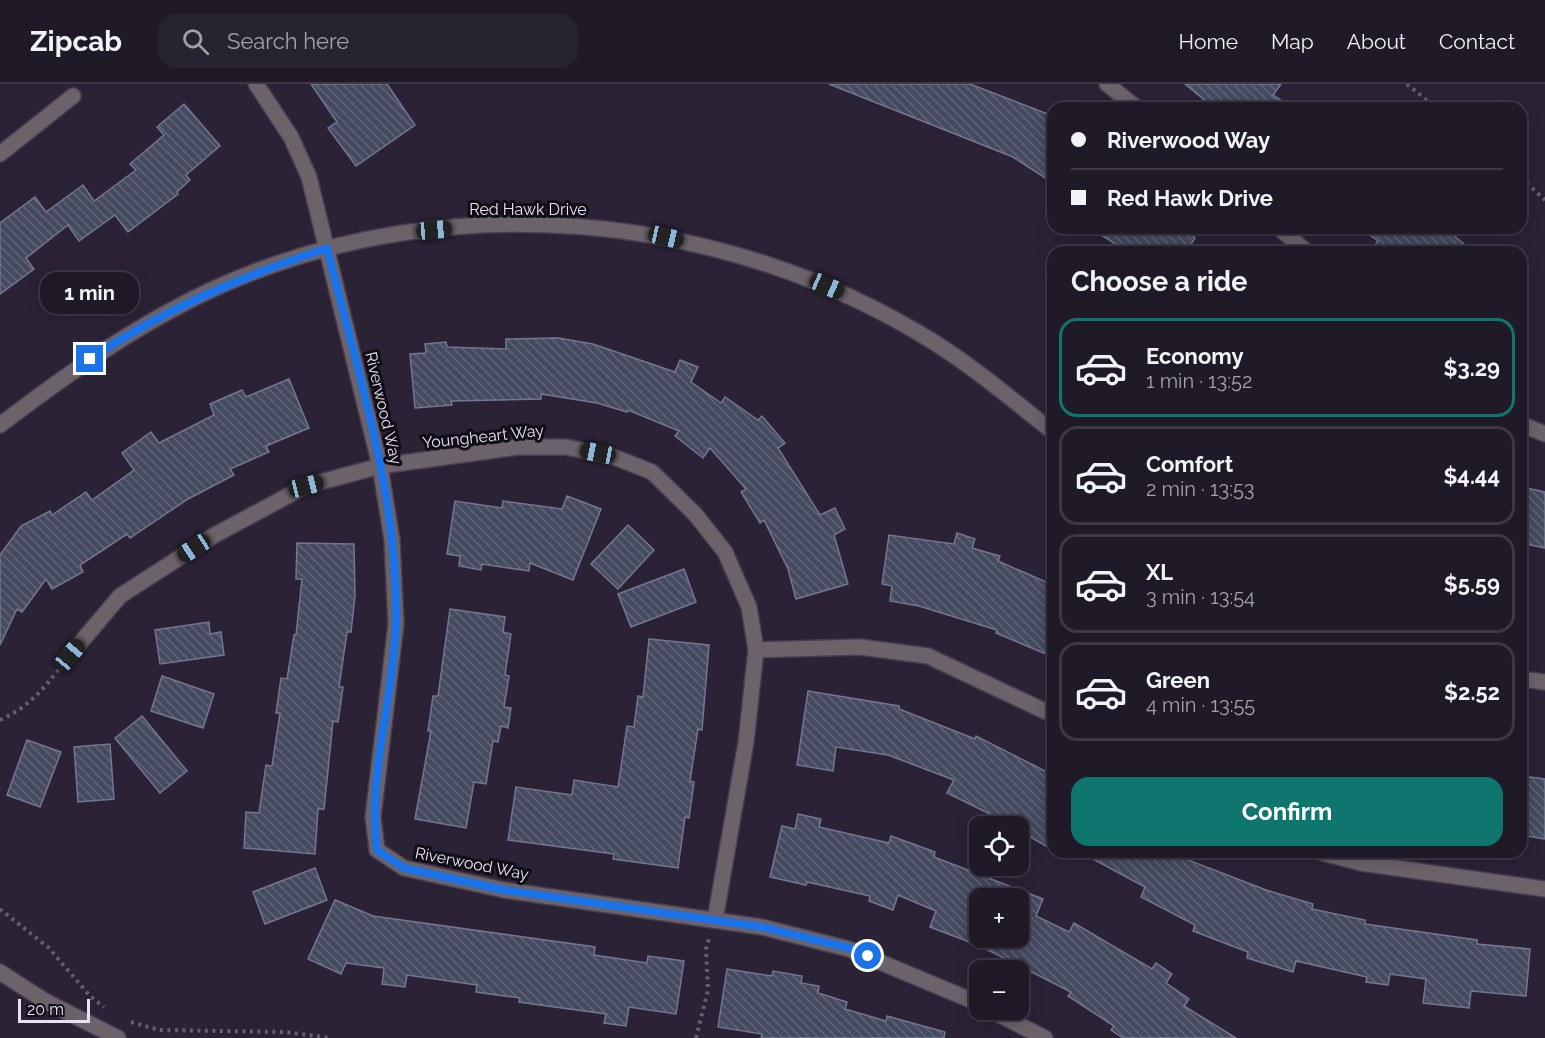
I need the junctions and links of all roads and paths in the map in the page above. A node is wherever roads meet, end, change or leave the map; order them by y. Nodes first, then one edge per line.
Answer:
1 (256, 84) edge
2 (1107, 84) edge
3 (1407, 84) edge
4 (73, 96) dead end
5 (1130, 102) edge
6 (1429, 102) edge
7 (0, 154) edge
8 (1527, 184) edge
9 (1545, 200) edge
10 (1286, 234) edge
11 (1300, 246) edge
12 (327, 248) junction
13 (0, 425) edge
14 (1527, 426) edge
15 (1047, 427) edge
16 (1545, 434) edge
17 (380, 466) junction
18 (756, 650) junction
19 (70, 655) joint
20 (1527, 680) edge
21 (1545, 682) edge
22 (1047, 712) edge
23 (0, 720) edge
24 (1344, 858) edge
25 (1545, 890) edge
26 (0, 909) edge
27 (715, 921) junction
28 (0, 972) edge
29 (969, 999) edge
30 (108, 1009) dead end
31 (123, 1018) dead end
32 (1010, 1020) edge
33 (118, 1038) edge
34 (330, 1038) edge
35 (696, 1038) edge
36 (1046, 1038) edge

1 - 12 street, Riverwood Way
2 - 5 street
3 - 6 path
4 - 7 street
8 - 9 path
10 - 11 street
12 - 13 street, Red Hawk Drive
12 - 15 street, Red Hawk Drive
12 - 17 street, Riverwood Way
14 - 16 street
17 - 18 street, Youngheart Way
17 - 19 street, Youngheart Way
17 - 27 street, Riverwood Way
18 - 22 street
18 - 27 street, Youngheart Way
19 - 23 path
20 - 21 street
24 - 25 street
26 - 30 path
27 - 29 street, Riverwood Way
27 - 35 path
28 - 33 street
31 - 34 path
32 - 36 street

